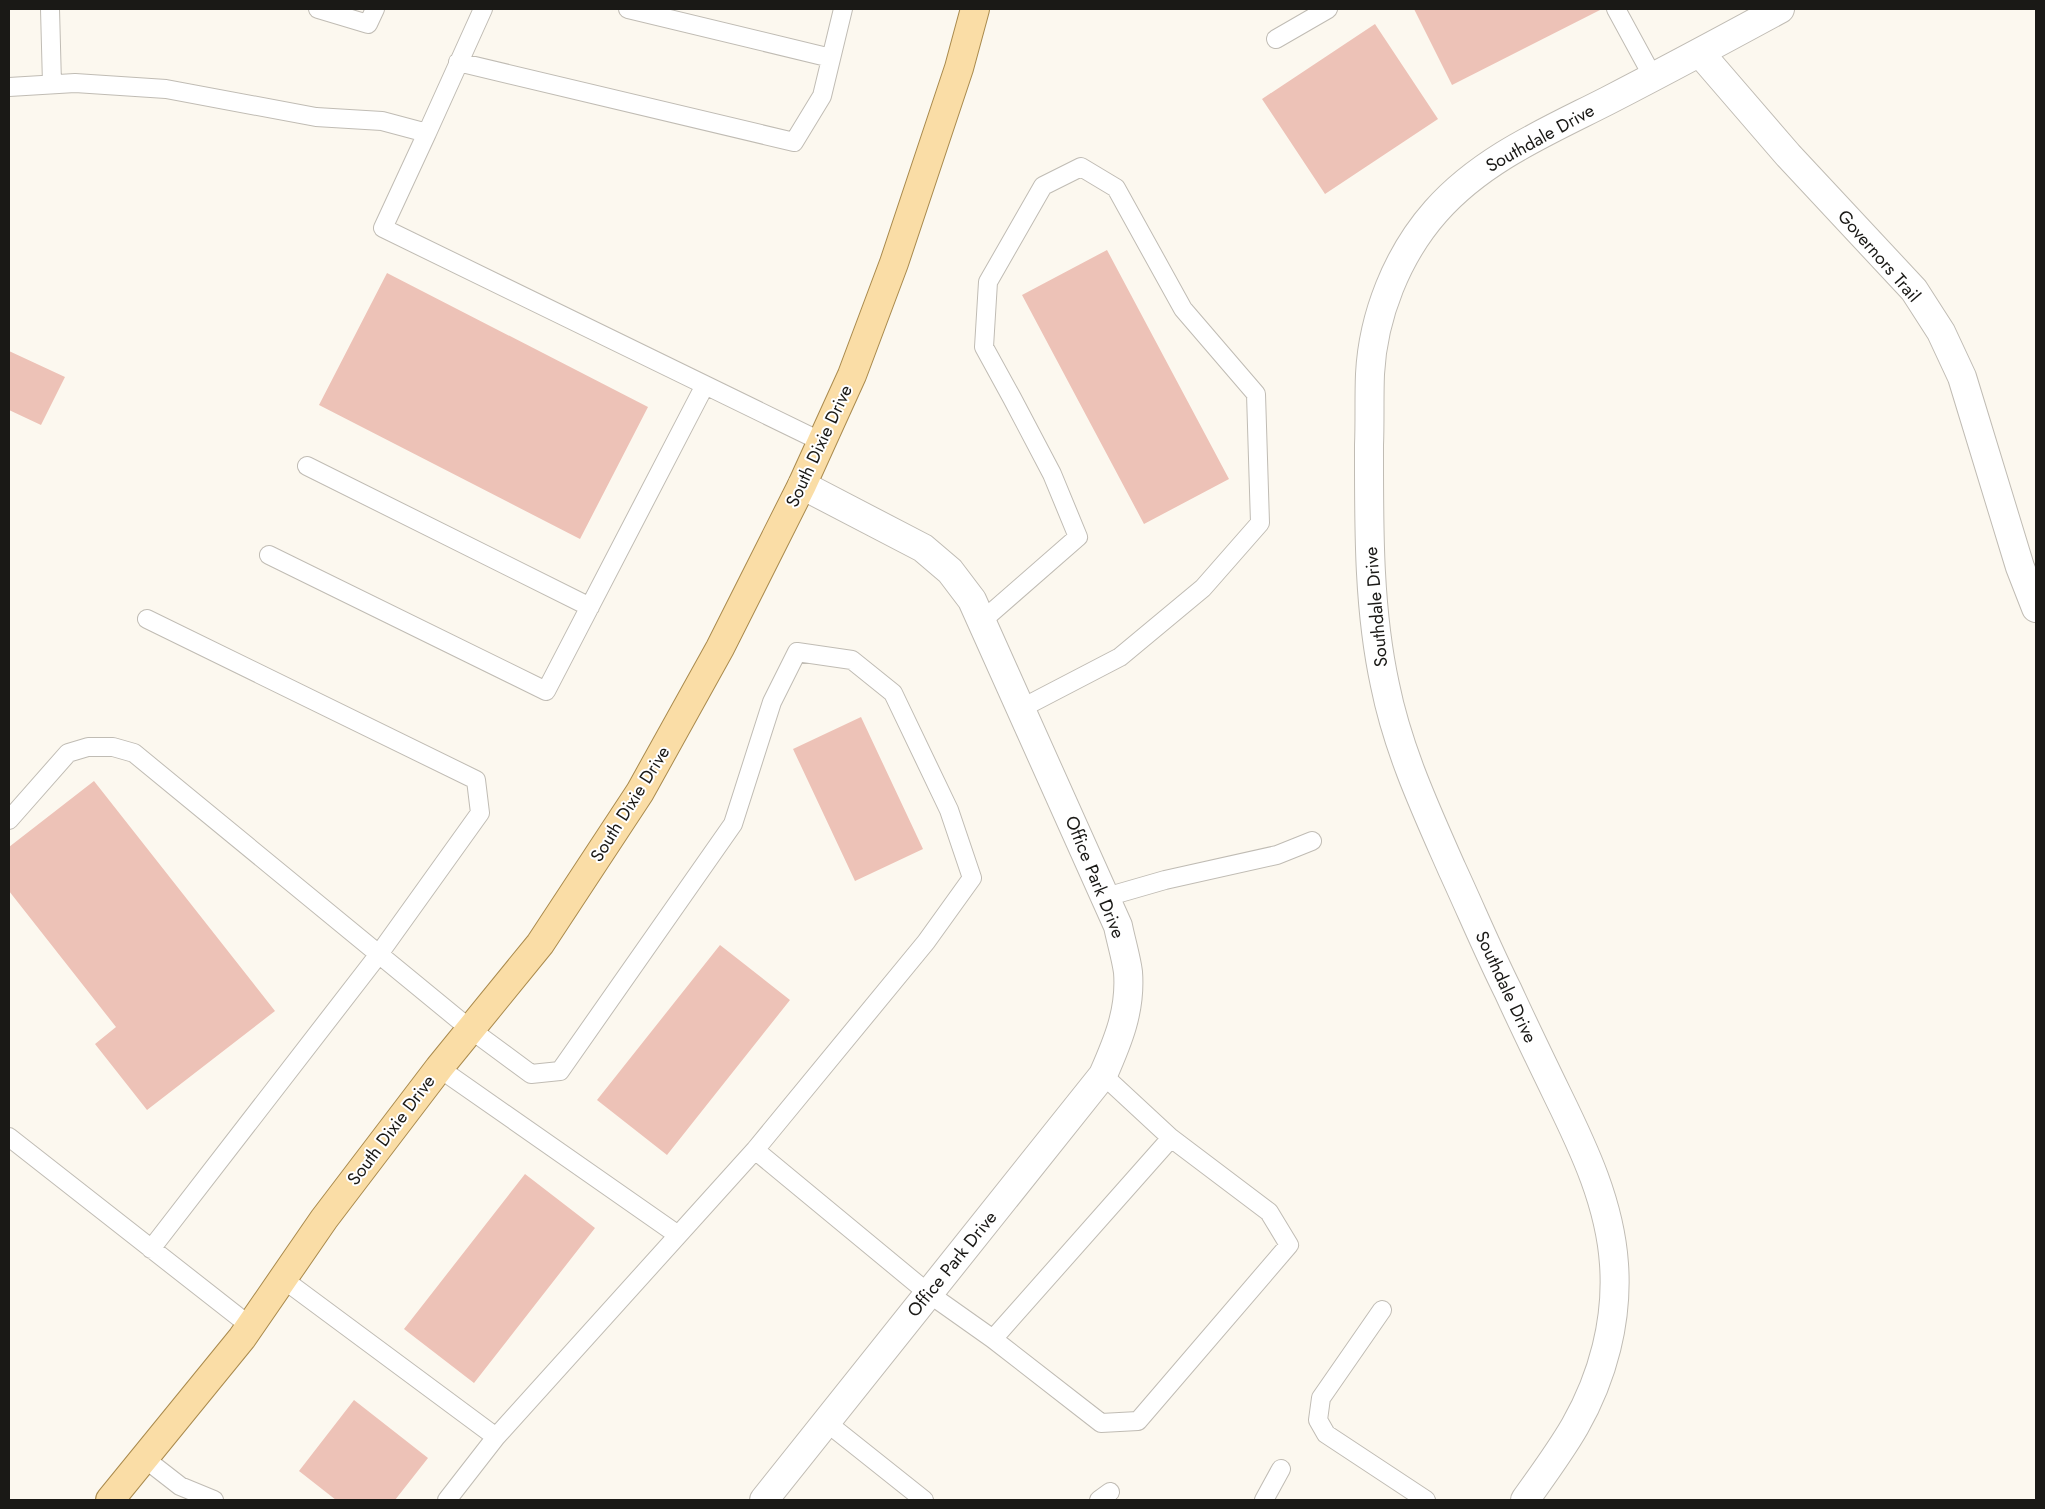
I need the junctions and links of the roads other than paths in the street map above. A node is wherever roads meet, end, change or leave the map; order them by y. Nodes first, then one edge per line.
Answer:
1 (50, 9) edge
2 (318, 9) edge
3 (375, 9) edge
4 (482, 9) edge
5 (628, 9) edge
6 (843, 9) edge
7 (975, 9) edge
8 (1328, 9) edge
9 (1616, 9) edge
10 (1780, 9) edge
11 (1276, 39) dead end
12 (1700, 53) junction
13 (831, 58) junction
14 (458, 62) junction
15 (1654, 77) junction
16 (52, 84) junction
17 (9, 87) edge
18 (427, 133) junction
19 (705, 386) junction
20 (822, 442) junction
21 (306, 466) dead end
22 (802, 484) junction
23 (269, 555) dead end
24 (590, 607) junction
25 (2036, 608) edge
26 (147, 619) dead end
27 (983, 620) junction
28 (1022, 708) junction
29 (9, 820) edge
30 (1312, 841) dead end
31 (1106, 897) junction
32 (380, 954) junction
33 (470, 1029) junction
34 (439, 1068) junction
35 (1103, 1075) junction
36 (9, 1137) edge
37 (1171, 1138) junction
38 (755, 1150) junction
39 (678, 1236) junction
40 (151, 1249) junction
41 (283, 1279) junction
42 (928, 1293) junction
43 (1382, 1310) dead end
44 (250, 1326) junction
45 (993, 1339) junction
46 (826, 1422) junction
47 (496, 1437) junction
48 (144, 1458) junction
49 (1281, 1469) dead end
50 (110, 1500) edge
51 (214, 1500) edge
52 (447, 1500) edge
53 (764, 1500) edge
54 (924, 1500) edge
55 (1264, 1500) edge
56 (1426, 1500) edge
57 (1525, 1500) edge

1 - 16 lane
2 - 3 lane
4 - 14 lane
5 - 13 lane
6 - 13 lane
7 - 20 main road, South Dixie Drive
8 - 11 lane
9 - 15 lane
10 - 12 street, Southdale Drive
12 - 15 street, Southdale Drive
12 - 25 street, Governors Trail
13 - 14 lane
14 - 18 lane
15 - 57 street, Southdale Drive
16 - 17 lane
16 - 18 lane
18 - 19 lane
19 - 20 lane
19 - 24 lane
20 - 22 main road, South Dixie Drive
21 - 24 lane
22 - 27 street, Office Park Drive
22 - 33 main road, South Dixie Drive
23 - 24 lane
26 - 32 lane
27 - 28 street, Office Park Drive
27 - 28 lane
28 - 31 street, Office Park Drive
29 - 32 lane
30 - 31 lane
31 - 35 street, Office Park Drive
32 - 33 lane
32 - 40 lane
33 - 34 main road, South Dixie Drive
33 - 38 lane
34 - 39 lane
34 - 41 main road, South Dixie Drive
35 - 37 lane
35 - 42 street, Office Park Drive
36 - 40 lane
37 - 45 lane
37 - 45 lane
38 - 39 lane
38 - 42 lane
39 - 47 lane
40 - 44 lane
41 - 44 main road, South Dixie Drive
41 - 47 lane
42 - 45 lane
42 - 46 street, Office Park Drive
43 - 56 lane
44 - 48 main road, South Dixie Drive
46 - 53 street, Office Park Drive
46 - 54 lane
47 - 52 lane
48 - 50 main road, South Dixie Drive
48 - 51 lane
49 - 55 lane

